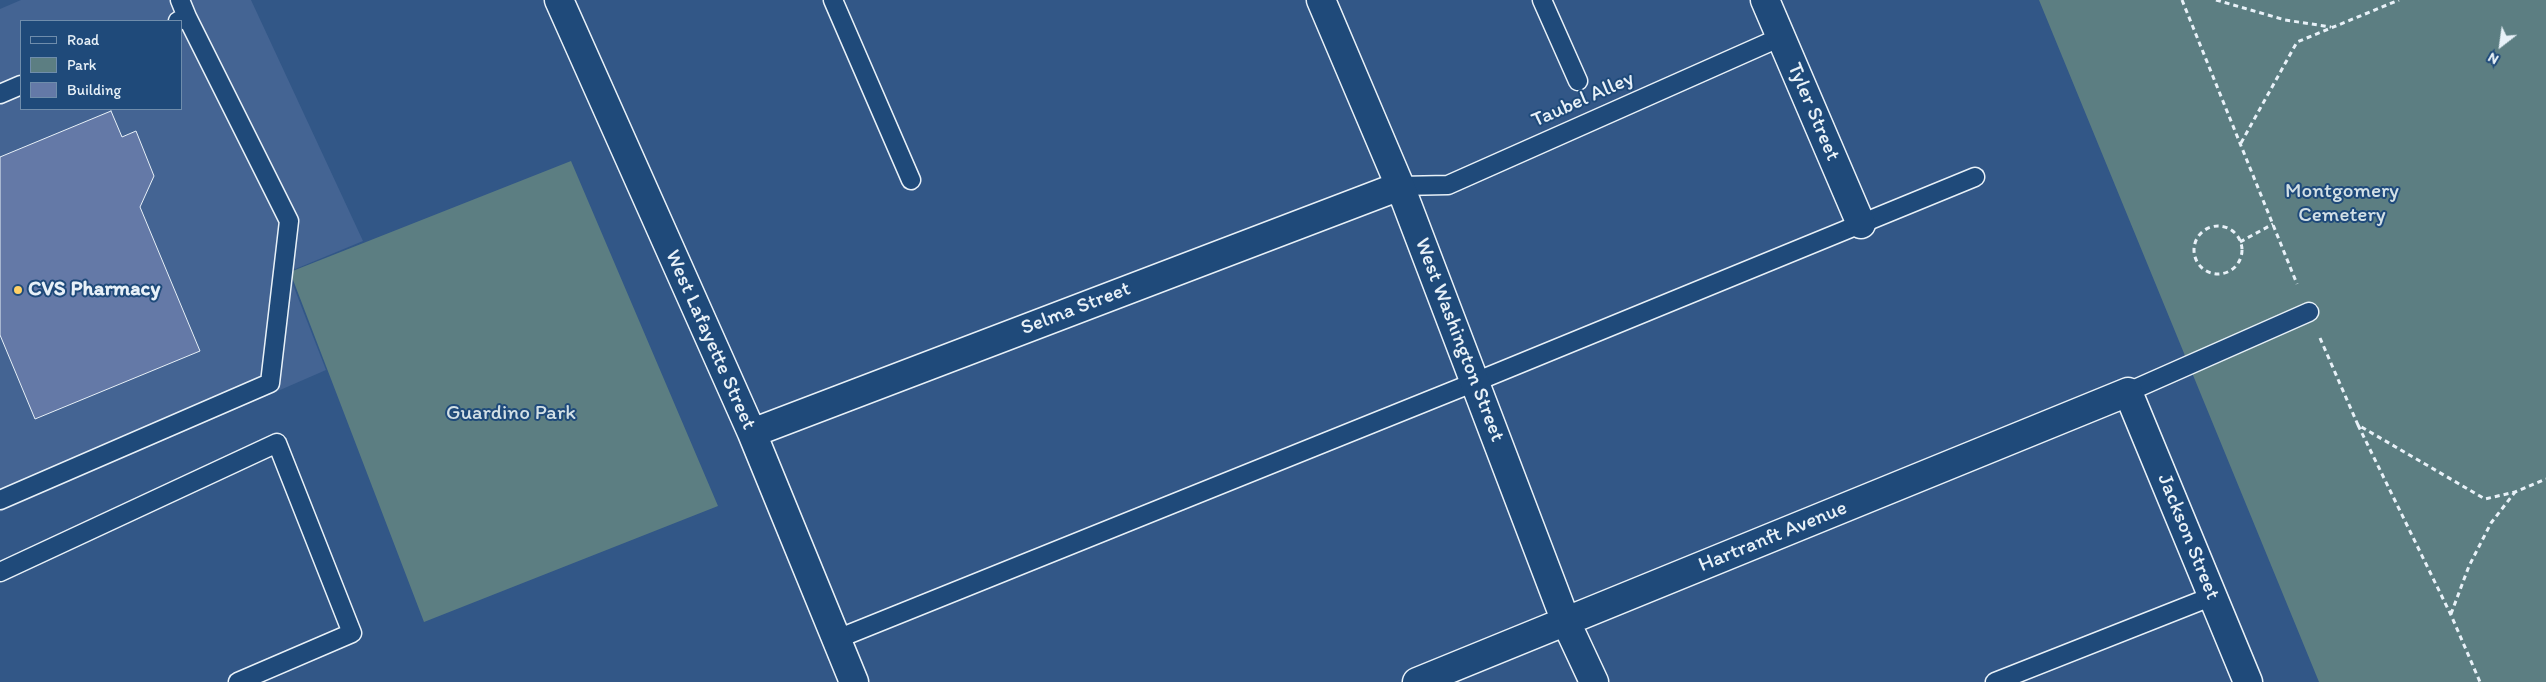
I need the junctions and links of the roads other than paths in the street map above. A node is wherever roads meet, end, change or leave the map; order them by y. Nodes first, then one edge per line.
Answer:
1 (180, 0) edge
2 (559, 0) edge
3 (833, 0) edge
4 (1321, 0) edge
5 (1542, 0) edge
6 (1765, 0) edge
7 (182, 19) edge
8 (1781, 37) junction
9 (1578, 81) dead end
10 (20, 86) edge
11 (0, 94) edge
12 (1976, 177) dead end
13 (911, 180) dead end
14 (1400, 186) junction
15 (1861, 224) junction
16 (2308, 312) road end
17 (1475, 382) junction
18 (2128, 392) junction
19 (752, 433) junction
20 (0, 500) edge
21 (0, 572) edge
22 (2213, 596) junction
23 (1566, 622) junction
24 (837, 639) junction
25 (238, 682) edge
26 (854, 682) edge
27 (1417, 682) edge
28 (1594, 682) edge
29 (1995, 682) edge
30 (2248, 682) edge

1 - 7 lane
2 - 19 street, West Lafayette Street
3 - 13 lane
4 - 14 street, West Washington Street
5 - 9 lane
6 - 8 street, Tyler Street
7 - 20 lane
8 - 14 lane, Taubel Alley
8 - 15 street, Tyler Street
10 - 11 lane
12 - 15 lane
14 - 17 street, West Washington Street
14 - 19 street, Selma Street
15 - 17 lane
16 - 18 lane
17 - 23 street, West Washington Street
17 - 24 lane
18 - 22 street, Jackson Street
18 - 23 street, Hartranft Avenue
19 - 24 street, West Lafayette Street
21 - 25 lane
22 - 29 lane
22 - 30 street, Jackson Street
23 - 27 street, Hartranft Avenue
23 - 28 street, West Washington Street
24 - 26 street, West Lafayette Street

